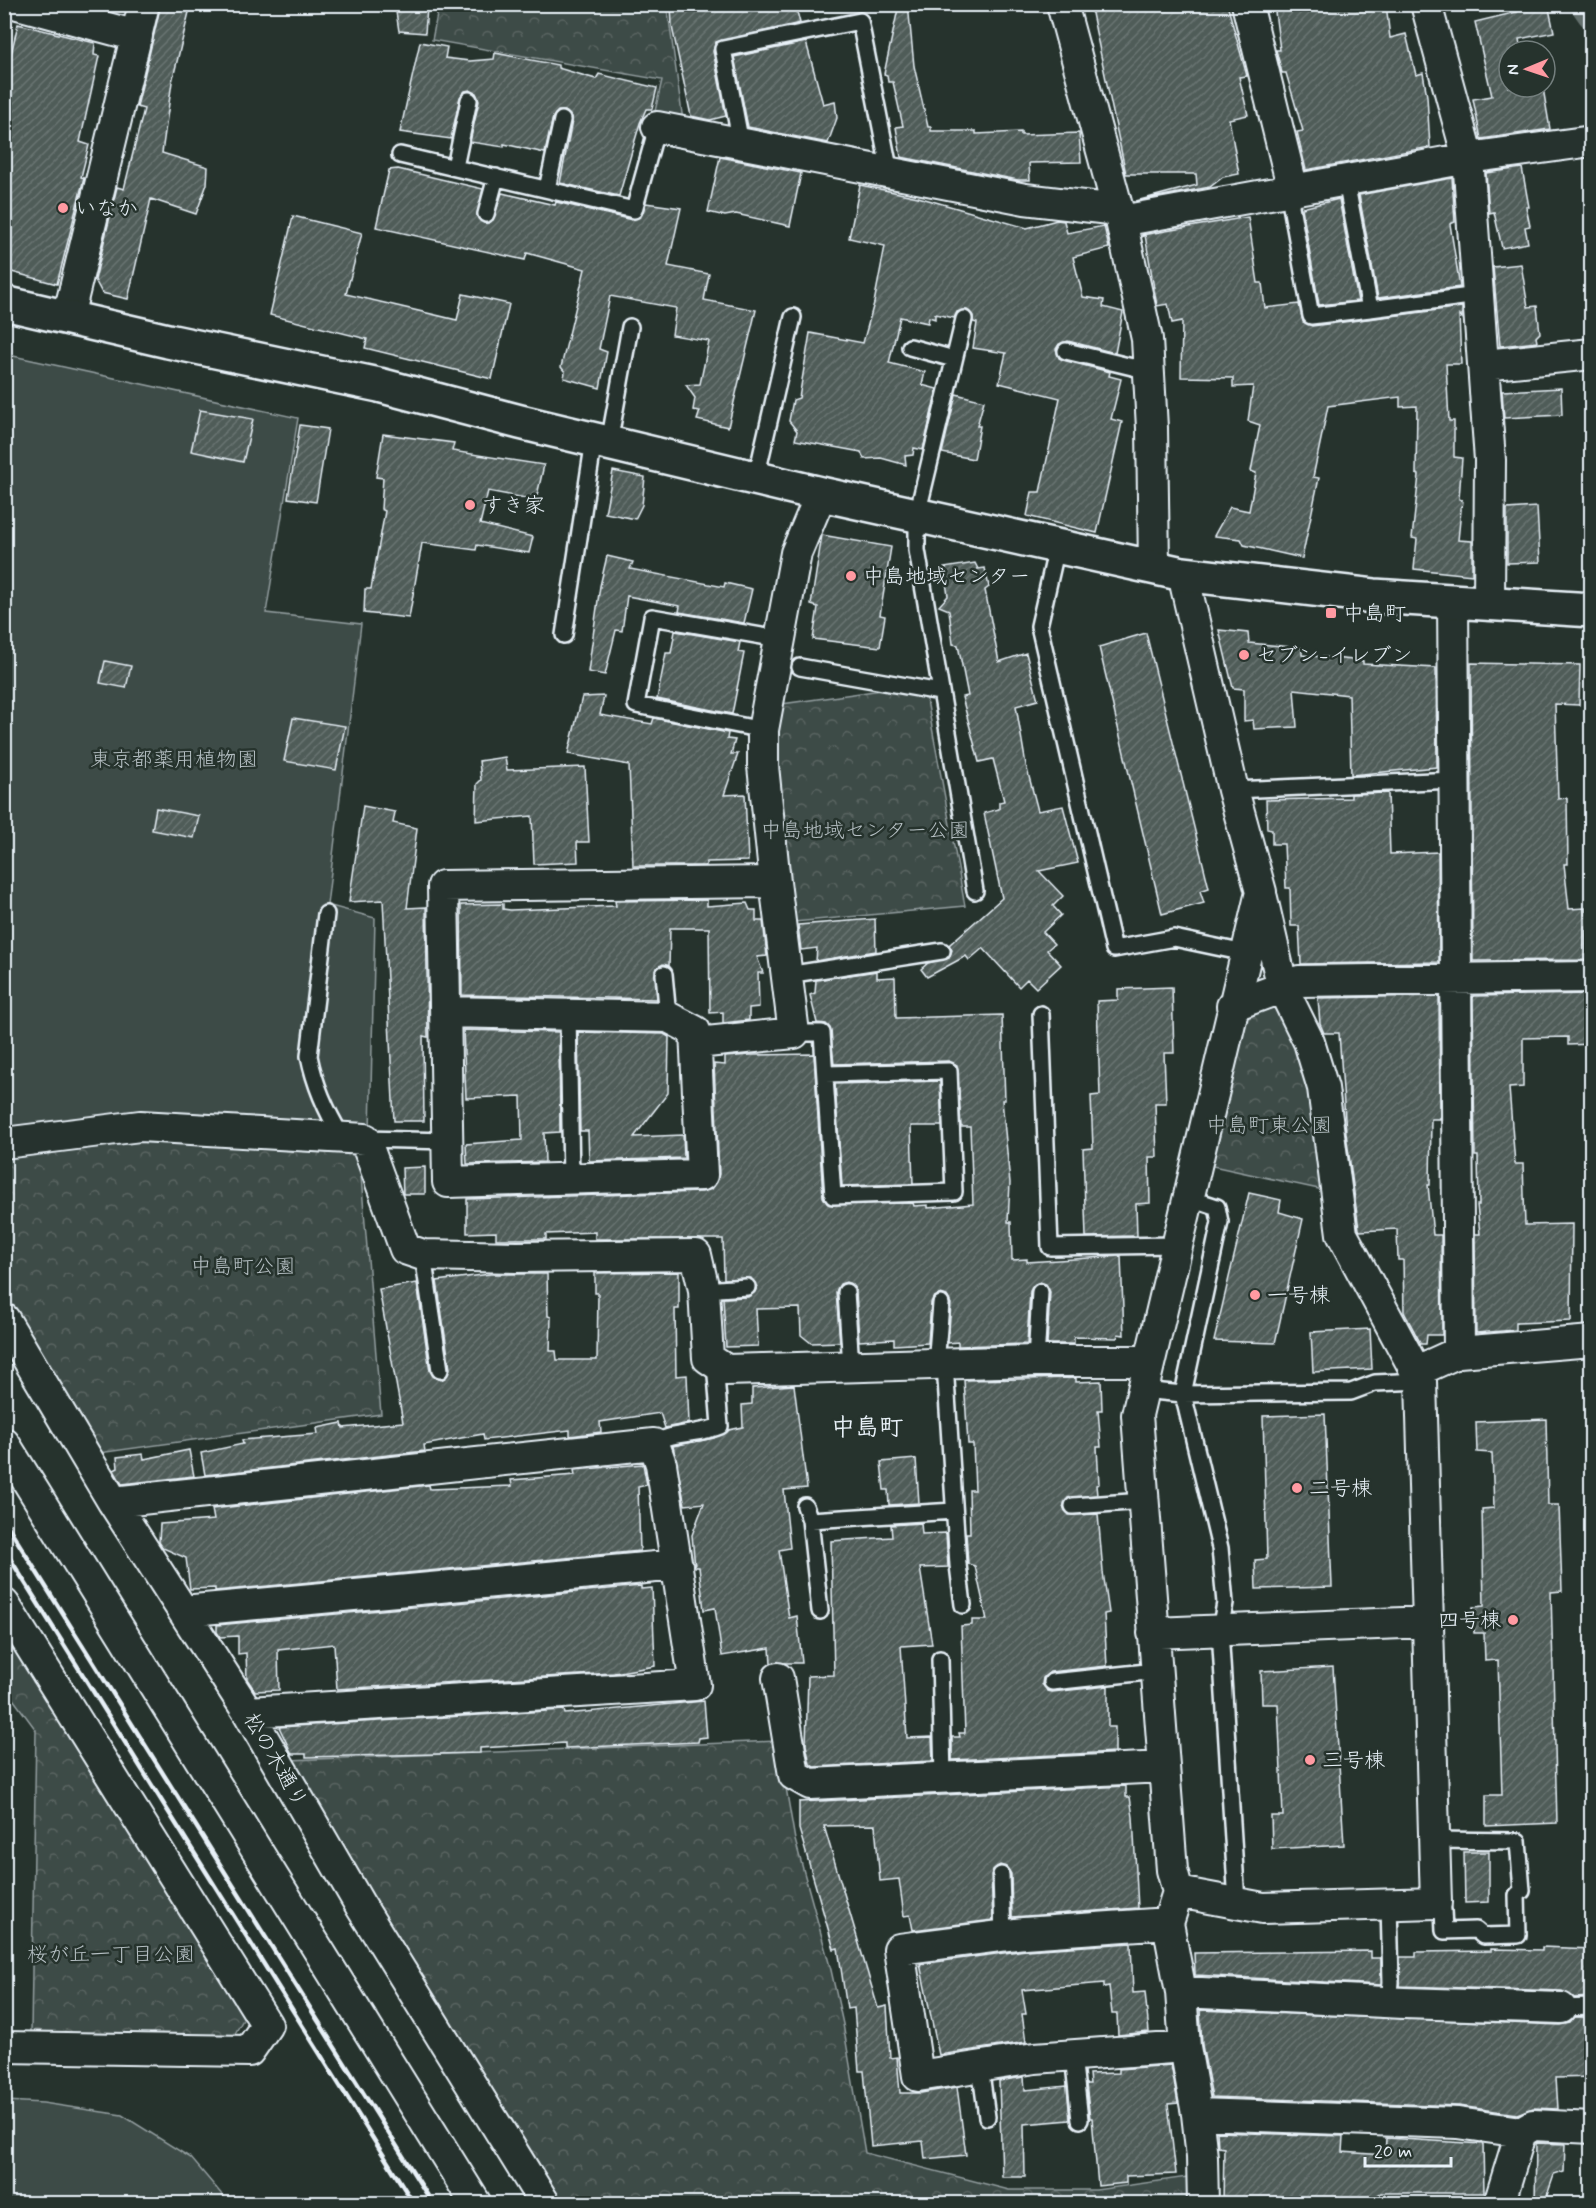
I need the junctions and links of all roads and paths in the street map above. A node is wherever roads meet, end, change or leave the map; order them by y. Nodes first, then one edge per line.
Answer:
1 (18, 4) edge
2 (144, 4) edge
3 (1062, 4) edge
4 (1247, 4) edge
5 (1426, 4) edge
6 (136, 36) junction
7 (470, 100) dead end
8 (562, 120) dead end
9 (657, 127) joint
10 (1592, 141) edge
11 (741, 144) junction
12 (400, 154) dead end
13 (1468, 158) junction
14 (455, 167) junction
15 (890, 173) junction
16 (496, 177) junction
17 (1346, 181) junction
18 (547, 189) junction
19 (1293, 190) junction
20 (486, 214) dead end
21 (1119, 216) junction
22 (1478, 295) junction
23 (4, 303) edge
24 (1370, 309) junction
25 (68, 316) junction
26 (793, 317) dead end
27 (964, 319) dead end
28 (630, 327) dead end
29 (910, 347) dead end
30 (1066, 351) dead end
31 (1592, 354) edge
32 (954, 359) junction
33 (1484, 365) junction
34 (1149, 371) junction
35 (601, 441) junction
36 (756, 478) junction
37 (821, 494) junction
38 (917, 515) junction
39 (1057, 547) junction
40 (1169, 570) junction
41 (1454, 601) junction
42 (1489, 603) junction
43 (1592, 610) edge
44 (564, 635) dead end
45 (779, 639) junction
46 (800, 668) dead end
47 (940, 692) junction
48 (763, 730) junction
49 (1454, 780) junction
50 (1233, 790) junction
51 (775, 882) junction
52 (975, 891) dead end
53 (1261, 892) junction
54 (326, 914) dead end
55 (942, 951) dead end
56 (1245, 953) junction
57 (664, 974) dead end
58 (787, 975) junction
59 (1456, 977) junction
60 (1592, 977) edge
61 (1283, 989) junction
62 (1233, 1006) junction
63 (446, 1012) junction
64 (568, 1014) junction
65 (1041, 1014) dead end
66 (668, 1017) junction
67 (794, 1033) junction
68 (697, 1043) junction
69 (826, 1074) junction
70 (354, 1138) junction
71 (448, 1141) junction
72 (4, 1143) edge
73 (571, 1179) junction
74 (1187, 1197) junction
75 (1176, 1245) junction
76 (423, 1255) junction
77 (747, 1287) dead end
78 (704, 1290) junction
79 (846, 1292) dead end
80 (1040, 1292) dead end
81 (941, 1304) dead end
82 (4, 1319) edge
83 (1592, 1341) edge
84 (1459, 1352) junction
85 (1036, 1361) junction
86 (715, 1363) junction
87 (940, 1365) junction
88 (850, 1366) junction
89 (441, 1370) dead end
90 (1146, 1375) junction
91 (1418, 1377) junction
92 (1183, 1394) junction
93 (4, 1443) edge
94 (654, 1444) junction
95 (1144, 1501) junction
96 (112, 1502) junction
97 (1072, 1506) dead end
98 (954, 1511) junction
99 (677, 1565) junction
100 (4, 1604) edge
101 (963, 1605) dead end
102 (183, 1611) junction
103 (820, 1611) dead end
104 (1428, 1622) junction
105 (1220, 1630) junction
106 (1153, 1633) junction
107 (940, 1659) dead end
108 (1156, 1671) junction
109 (778, 1678) dead end
110 (1052, 1682) dead end
111 (248, 1712) junction
112 (1164, 1767) junction
113 (943, 1777) junction
114 (1434, 1840) junction
115 (1001, 1875) dead end
116 (1178, 1892) junction
117 (1237, 1903) junction
118 (1435, 1903) junction
119 (1389, 1904) junction
120 (1168, 1923) junction
121 (1003, 1936) junction
122 (1181, 1992) junction
123 (1389, 2003) junction
124 (1592, 2007) edge
125 (1561, 2008) joint
126 (4, 2047) edge
127 (1185, 2047) junction
128 (1073, 2055) junction
129 (980, 2066) junction
130 (1197, 2114) junction
131 (987, 2117) dead end
132 (1080, 2120) dead end
133 (1592, 2128) edge
134 (1521, 2132) junction
135 (476, 2204) edge
136 (544, 2204) edge
137 (1203, 2204) edge
138 (1499, 2204) edge

1 - 6 street
2 - 6 street
3 - 21 street
4 - 19 street
5 - 13 street
6 - 25 street
7 - 14 lane
8 - 18 lane
9 - 11 street
9 - 18 lane
10 - 13 street
11 - 15 street
11 - 15 lane
12 - 14 lane
13 - 17 street
13 - 22 street
14 - 16 lane
15 - 21 street
16 - 18 lane
16 - 20 lane
17 - 19 street
17 - 24 lane
19 - 21 street
19 - 24 lane
21 - 34 street
22 - 24 lane
22 - 33 street
23 - 25 main road
25 - 35 main road
26 - 36 lane
27 - 32 lane
28 - 35 lane
29 - 32 lane
30 - 34 lane
31 - 33 street
32 - 38 lane
33 - 42 street
34 - 40 street
35 - 36 main road
35 - 44 lane
36 - 37 main road
37 - 38 main road
37 - 45 street
38 - 39 main road
38 - 47 lane
39 - 40 main road
39 - 56 lane
40 - 41 main road
40 - 50 street
41 - 42 main road
41 - 49 street
42 - 43 main road
45 - 48 street
45 - 48 lane
46 - 47 lane
47 - 52 lane
48 - 51 street
49 - 50 lane
49 - 59 street
50 - 53 street
51 - 58 street
51 - 63 street
53 - 56 street
53 - 61 street
54 - 70 lane
55 - 58 lane
56 - 62 street
57 - 66 lane
58 - 67 street
59 - 60 street
59 - 61 street
59 - 84 street
61 - 62 street
61 - 91 street
62 - 74 street
63 - 64 street
63 - 71 street
64 - 66 street
64 - 73 lane
65 - 75 lane
66 - 68 street
67 - 68 street
67 - 69 lane
68 - 73 street
69 - 69 lane
70 - 71 lane
70 - 72 street
70 - 76 street
71 - 73 street
74 - 75 street
74 - 92 lane
75 - 90 street
76 - 78 street
76 - 89 lane
77 - 78 lane
78 - 86 street
79 - 88 lane
80 - 85 lane
81 - 87 lane
82 - 96 street, 松の木通り
83 - 84 street
84 - 91 street
85 - 87 street
85 - 90 street
86 - 88 street
86 - 94 lane
87 - 88 street
87 - 98 lane
90 - 92 lane
90 - 95 street
91 - 92 lane
91 - 104 street
92 - 105 lane
93 - 135 street
94 - 96 street
94 - 99 street
95 - 97 lane
95 - 106 street
96 - 102 street, 松の木通り
98 - 101 lane
98 - 103 lane
99 - 102 street
99 - 111 street
100 - 126 street
102 - 111 street, 松の木通り
104 - 105 street
104 - 114 street
105 - 106 street
105 - 117 lane
106 - 108 street
107 - 113 lane
108 - 110 lane
108 - 112 street
109 - 113 street
111 - 136 street, 松の木通り
112 - 113 street
112 - 116 street
114 - 118 street
114 - 118 lane
115 - 121 lane
116 - 117 street
116 - 120 street
117 - 119 street
118 - 119 street
119 - 123 lane
120 - 121 street
120 - 122 street
121 - 129 street
122 - 123 street
122 - 127 street
123 - 125 street
124 - 125 lane
127 - 128 street
127 - 130 street
128 - 129 street
128 - 132 lane
129 - 131 lane
130 - 134 street
130 - 137 street
133 - 134 street
134 - 138 street

